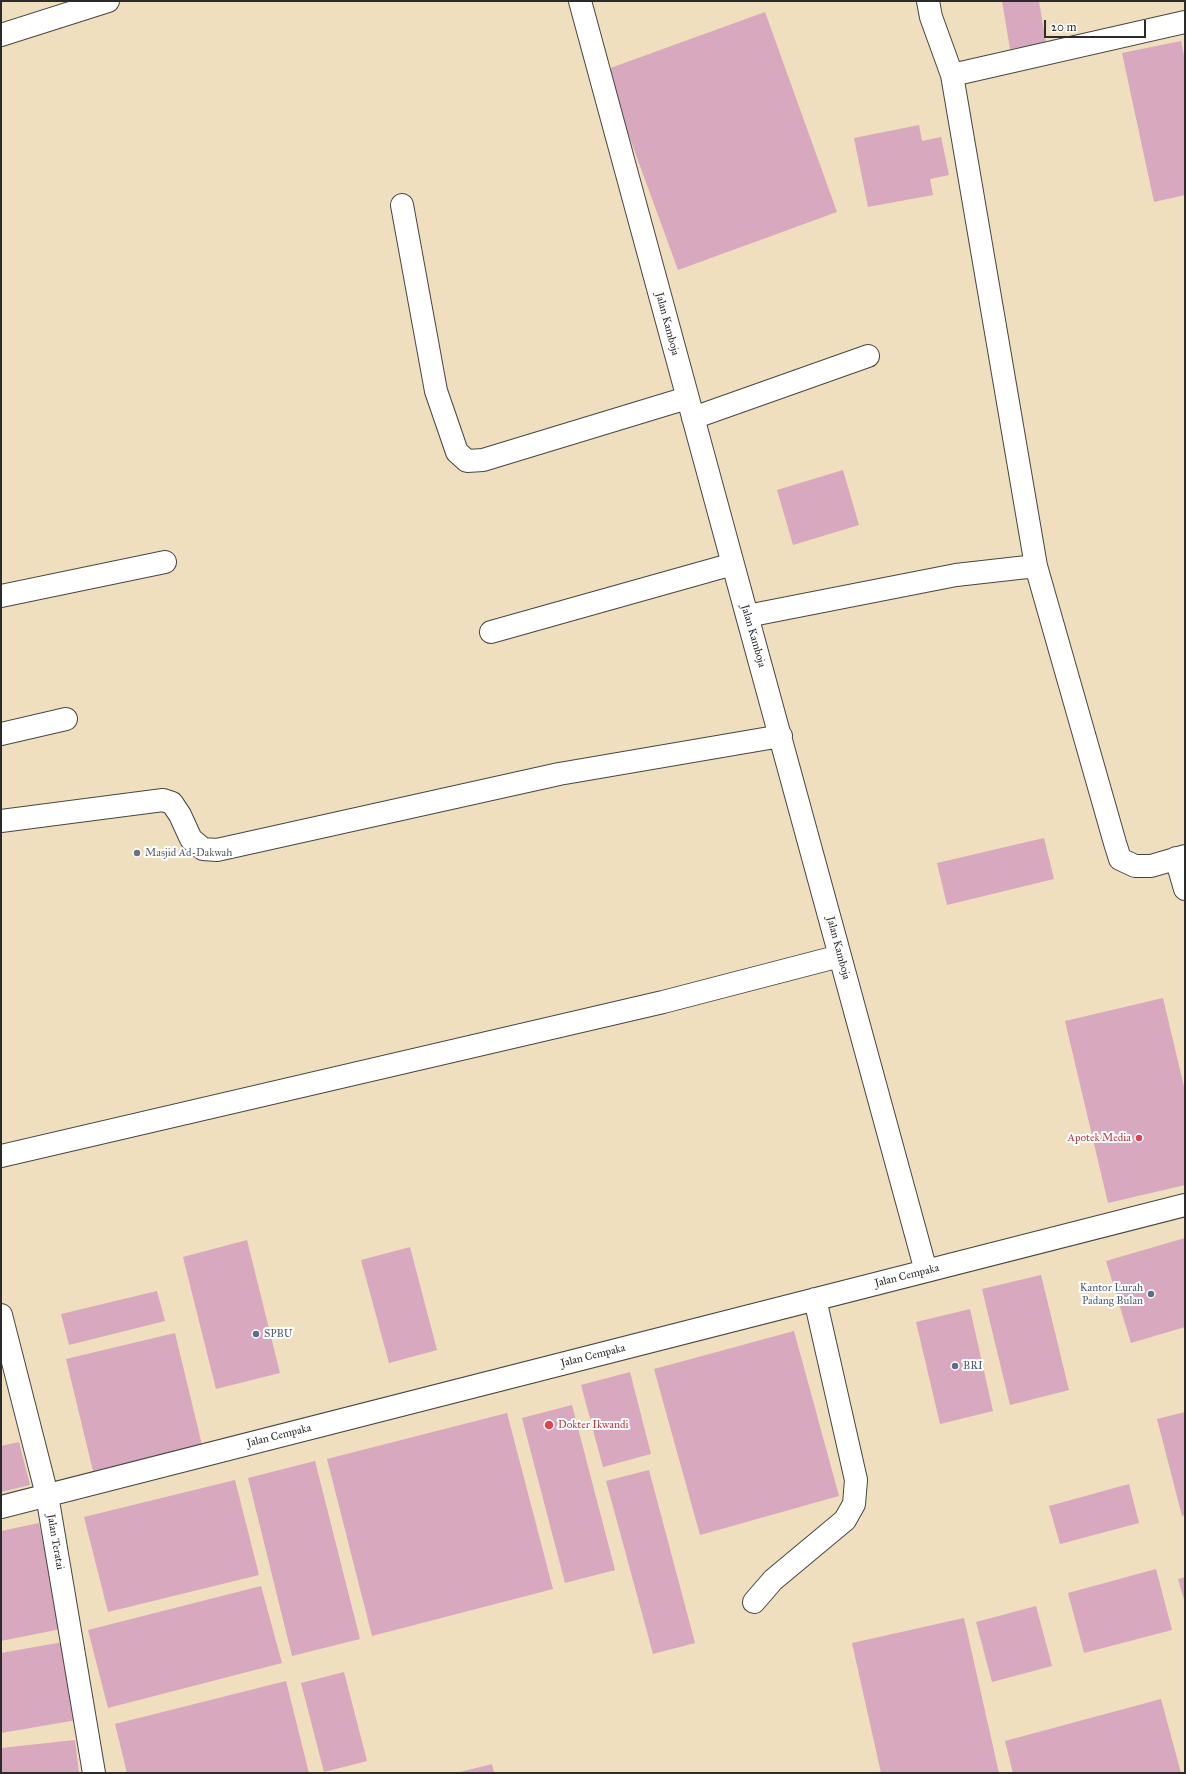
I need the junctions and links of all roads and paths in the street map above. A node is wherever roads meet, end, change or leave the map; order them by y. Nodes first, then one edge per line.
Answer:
1 (108, 1) edge
2 (580, 1) edge
3 (928, 1) edge
4 (1185, 22) edge
5 (1, 35) edge
6 (952, 75) junction
7 (402, 206) dead end
8 (868, 356) dead end
9 (690, 408) junction
10 (165, 562) dead end
11 (733, 564) junction
12 (1036, 566) junction
13 (1, 596) edge
14 (747, 616) junction
15 (491, 632) dead end
16 (66, 718) dead end
17 (1, 734) edge
18 (781, 736) junction
19 (1, 821) edge
20 (1180, 857) edge
21 (1185, 889) edge
22 (840, 956) junction
23 (1, 1156) edge
24 (1185, 1205) edge
25 (926, 1271) junction
26 (815, 1299) junction
27 (1, 1315) edge
28 (47, 1496) junction
29 (1, 1507) edge
30 (754, 1602) dead end
31 (94, 1773) edge

1 - 5 street
2 - 9 street, Jalan Kamboja
3 - 6 street
4 - 6 street
6 - 12 street
7 - 9 street
8 - 9 street
9 - 11 street, Jalan Kamboja
10 - 13 street
11 - 14 street, Jalan Kamboja
11 - 15 street
12 - 14 street
12 - 20 street
14 - 18 street, Jalan Kamboja
16 - 17 street
18 - 19 street
18 - 22 street, Jalan Kamboja
20 - 21 street
22 - 23 street
22 - 25 street, Jalan Kamboja
24 - 25 street, Jalan Cempaka
25 - 26 street, Jalan Cempaka
26 - 28 street, Jalan Cempaka
26 - 30 street
27 - 28 street, Jalan Teratai
28 - 29 street, Jalan Cempaka
28 - 31 street, Jalan Teratai

